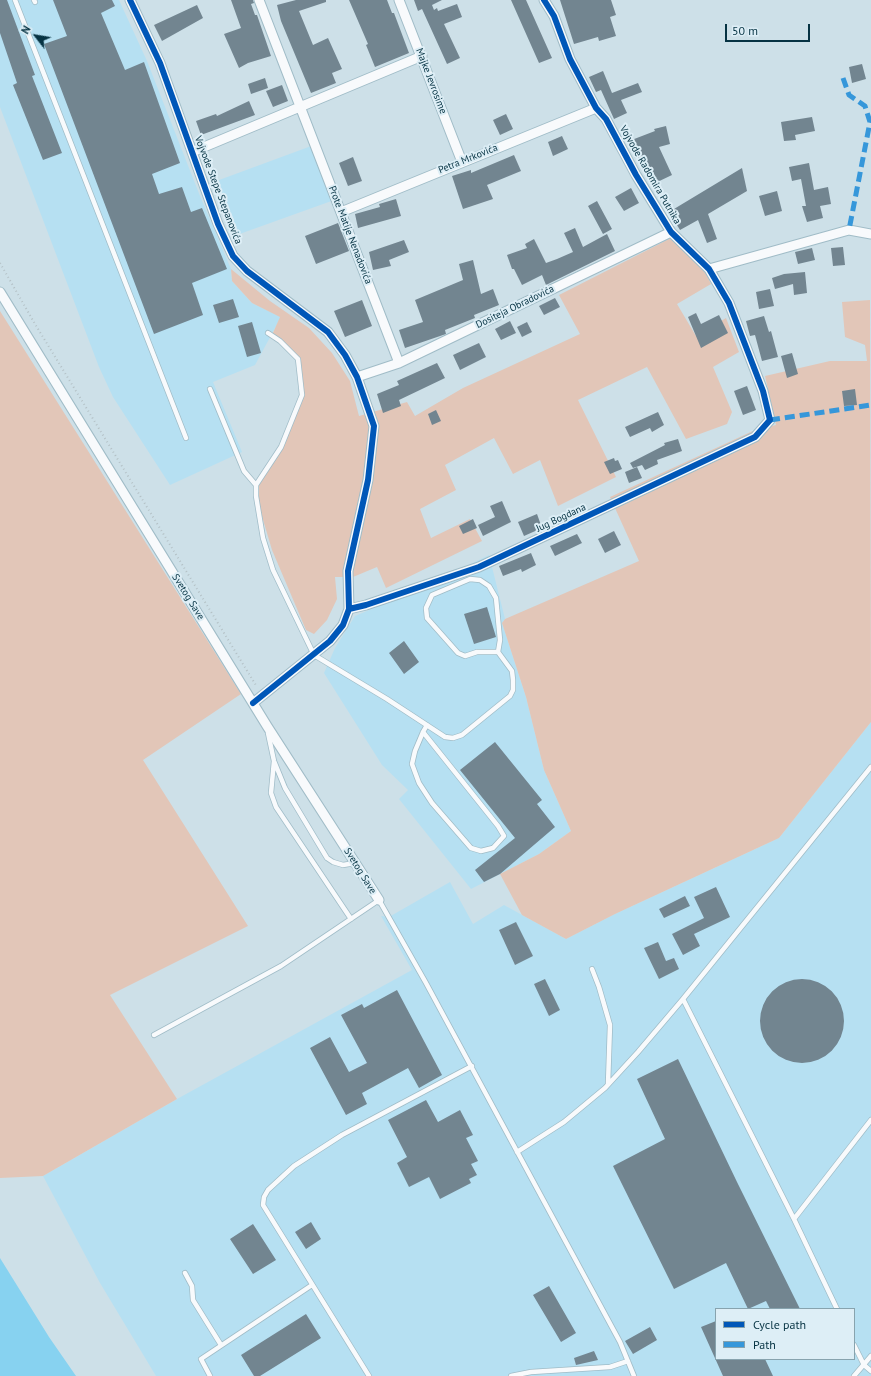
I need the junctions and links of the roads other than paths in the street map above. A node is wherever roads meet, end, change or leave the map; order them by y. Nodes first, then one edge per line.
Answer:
1 (15, 0) edge
2 (130, 0) edge
3 (259, 0) edge
4 (399, 0) edge
5 (544, 0) edge
6 (422, 56) junction
7 (300, 107) junction
8 (596, 108) junction
9 (192, 152) junction
10 (462, 162) junction
11 (341, 212) junction
12 (671, 232) junction
13 (871, 234) edge
14 (709, 269) junction
15 (0, 292) edge
16 (268, 333) dead end
17 (399, 363) junction
18 (357, 377) junction
19 (210, 389) dead end
20 (770, 420) joint
21 (186, 438) dead end
22 (256, 485) junction
23 (349, 609) junction
24 (498, 652) junction
25 (314, 655) junction
26 (253, 703) junction
27 (427, 725) junction
28 (266, 726) junction
29 (424, 732) junction
30 (274, 761) junction
31 (871, 767) edge
32 (355, 863) junction
33 (379, 900) junction
34 (351, 919) junction
35 (592, 969) dead end
36 (683, 999) junction
37 (154, 1035) dead end
38 (472, 1066) junction
39 (608, 1084) junction
40 (871, 1120) edge
41 (517, 1152) junction
42 (794, 1218) junction
43 (185, 1273) dead end
44 (312, 1285) junction
45 (837, 1308) edge
46 (221, 1345) junction
47 (855, 1346) edge
48 (871, 1356) edge
49 (628, 1361) junction
50 (864, 1365) junction
51 (871, 1371) edge
52 (210, 1376) edge
53 (369, 1376) edge
54 (511, 1376) edge
55 (634, 1376) edge
56 (854, 1376) edge

1 - 21 lane
2 - 9 street, Vojvode Stepe Stepanovića
3 - 7 street, Prote Matije Nenadovića
4 - 6 street, Majke Jevrosime
5 - 8 street, Vojvode Radomira Putnika
6 - 7 street
6 - 10 street, Majke Jevrosime
7 - 9 street
7 - 11 street, Prote Matije Nenadovića
8 - 10 street, Petra Mrkovića
8 - 12 street, Vojvode Radomira Putnika
9 - 18 street, Vojvode Stepe Stepanovića
10 - 11 street, Petra Mrkovića
11 - 17 street, Prote Matije Nenadovića
12 - 14 street, Vojvode Radomira Putnika
12 - 17 street, Dositeja Obradovića
13 - 14 street
14 - 20 street, Vojvode Radomira Putnika
15 - 26 street, Svetog Save
16 - 22 lane
17 - 18 street, Dositeja Obradovića
18 - 23 street, Vojvode Stepe Stepanovića
19 - 22 lane
20 - 23 street, Jug Bogdana
22 - 25 lane
23 - 25 street, Vojvode Stepe Stepanovića
24 - 24 lane
24 - 27 lane
25 - 26 street, Vojvode Stepe Stepanovića
25 - 27 lane
26 - 28 street, Svetog Save
27 - 29 lane
28 - 30 lane
28 - 32 street, Svetog Save
29 - 29 lane
30 - 32 lane
30 - 34 lane
31 - 36 lane
32 - 33 street, Svetog Save
33 - 34 lane
33 - 38 lane
34 - 37 lane
35 - 39 lane
36 - 39 lane
36 - 42 lane
38 - 41 lane
38 - 44 lane
39 - 41 lane
40 - 42 lane
41 - 49 lane
42 - 45 lane
43 - 46 lane
44 - 46 lane
44 - 53 lane
46 - 52 lane
47 - 50 lane
48 - 50 lane
49 - 54 lane
49 - 55 lane
50 - 51 lane
50 - 56 lane

